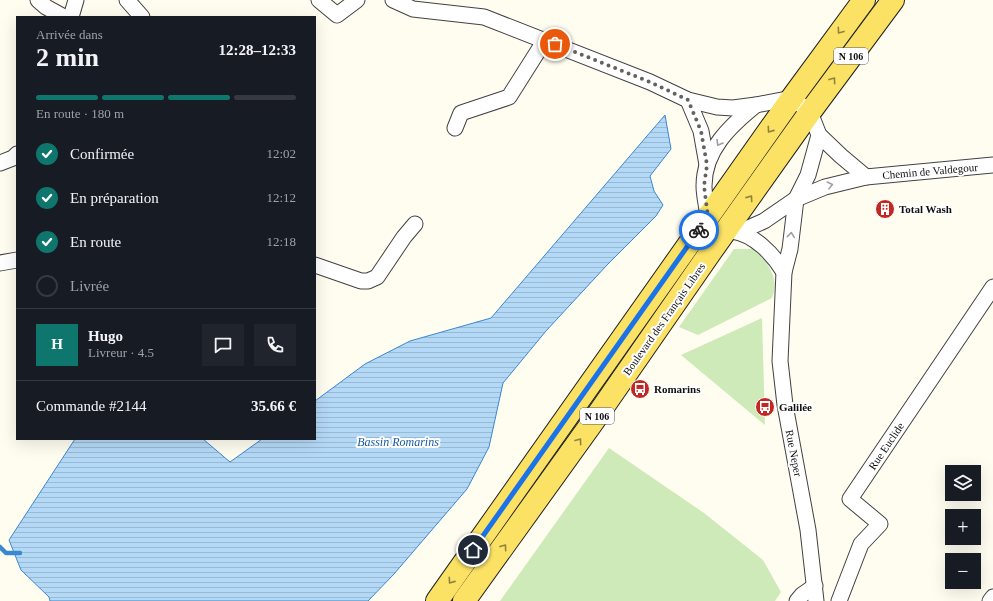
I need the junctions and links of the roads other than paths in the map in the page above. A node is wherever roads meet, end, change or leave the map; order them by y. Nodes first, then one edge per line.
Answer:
1 (38, 0) edge
2 (76, 0) edge
3 (127, 0) edge
4 (319, 0) edge
5 (357, 0) edge
6 (393, 0) edge
7 (864, 0) edge
8 (893, 0) edge
9 (62, 16) edge
10 (71, 16) edge
11 (141, 16) edge
12 (546, 40) junction
13 (792, 98) junction
14 (688, 100) junction
15 (756, 106) junction
16 (810, 112) junction
17 (455, 128) dead end
18 (819, 135) junction
19 (16, 155) edge
20 (0, 163) edge
21 (707, 165) junction
22 (993, 165) edge
23 (866, 177) junction
24 (796, 199) junction
25 (708, 217) junction
26 (415, 224) dead end
27 (733, 231) junction
28 (16, 260) edge
29 (0, 263) edge
30 (316, 265) edge
31 (784, 272) junction
32 (993, 287) edge
33 (816, 594) edge
34 (993, 597) edge
35 (437, 601) edge
36 (464, 601) edge
37 (797, 601) edge
38 (839, 601) edge
39 (990, 601) edge

1 - 9 street
2 - 10 street
3 - 11 street
4 - 5 street
6 - 12 street
7 -> 13 main road, Boulevard des Français Libres / N 106
16 -> 8 main road, Boulevard des Français Libres / N 106
12 - 14 street
12 - 17 street
13 - 15 street
13 - 16 street
13 -> 25 main road, Boulevard des Français Libres / N 106
14 - 15 street
14 - 21 street
15 -> 21 street
16 - 18 street
27 -> 16 main road, Boulevard des Français Libres / N 106
18 - 23 street, Chemin de Valdegour
18 - 24 street
19 - 20 street
21 - 25 street
22 - 23 street, Chemin de Valdegour
24 -> 23 street, Chemin de Valdegour
24 - 27 street, Chemin de Valdegour
31 -> 24 street, Rue Neper
25 - 27 street
25 -> 35 main road, Boulevard des Français Libres / N 106
26 - 30 street
27 - 31 street
36 -> 27 main road, Boulevard des Français Libres / N 106
28 - 29 street
31 - 33 street, Rue Neper
32 - 38 street, Rue Euclide
33 - 37 street, Rue Neper
34 - 39 street

